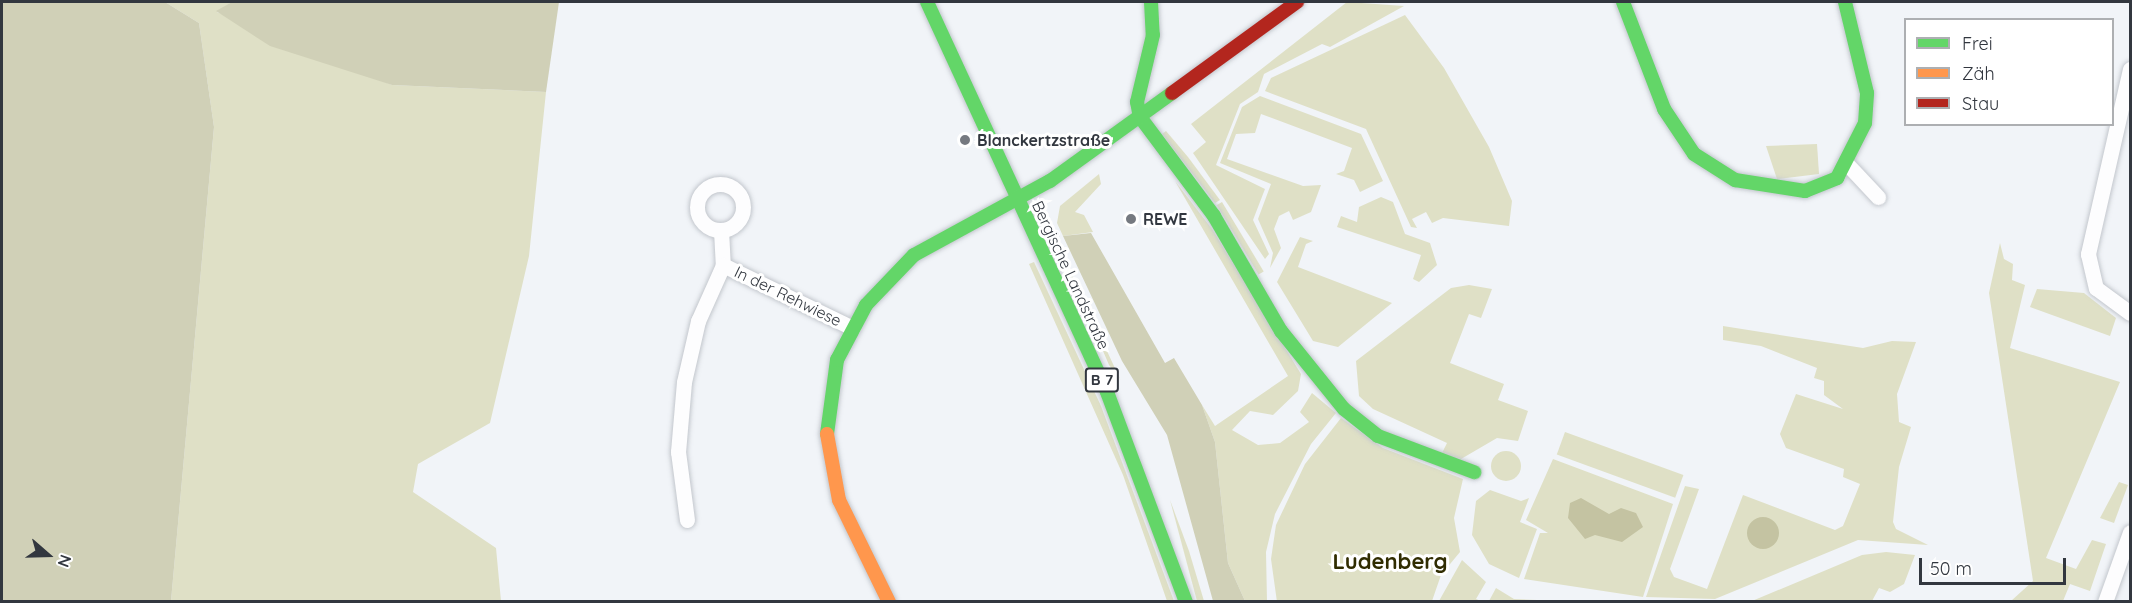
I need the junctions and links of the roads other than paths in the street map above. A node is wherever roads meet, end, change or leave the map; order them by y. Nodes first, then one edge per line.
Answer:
1 (927, 2) edge
2 (1150, 2) edge
3 (1297, 2) edge
4 (1623, 2) edge
5 (1845, 2) edge
6 (2130, 69) edge
7 (1140, 117) junction
8 (1848, 165) junction
9 (1878, 197) dead end
10 (1019, 201) junction
11 (721, 230) dead end
12 (723, 265) junction
13 (2130, 313) edge
14 (853, 328) junction
15 (1474, 472) dead end
16 (687, 520) dead end
17 (2130, 531) edge
18 (889, 602) edge
19 (1186, 602) edge
20 (2105, 602) edge

1 - 10 street, Bergische Landstraße / B 7
2 - 7 street
3 - 7 street
4 - 8 street
5 - 8 street
6 - 13 street
7 - 10 street
7 - 15 street
8 - 9 street
10 - 14 street
10 - 19 street, Bergische Landstraße / B 7
11 - 12 street, In der Rehwiese
12 - 14 street, In der Rehwiese
12 - 16 street, In der Rehwiese
14 - 18 street
17 - 20 street

